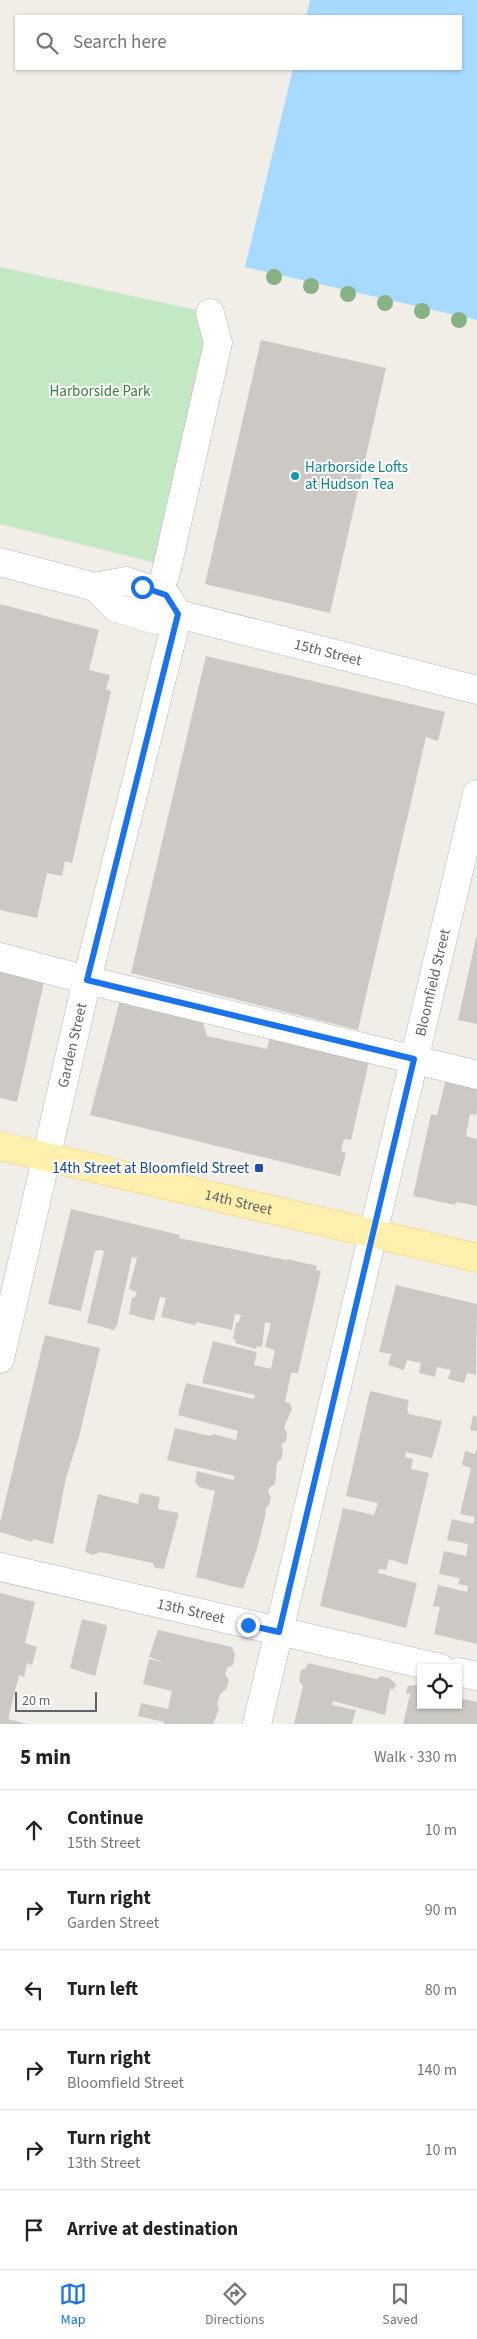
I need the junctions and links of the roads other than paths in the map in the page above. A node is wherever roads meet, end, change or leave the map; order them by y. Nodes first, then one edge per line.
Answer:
1 (210, 313) dead end
2 (0, 562) edge
3 (165, 576) dead end
4 (178, 614) junction
5 (477, 690) edge
6 (477, 794) edge
7 (0, 957) edge
8 (87, 980) junction
9 (414, 1059) junction
10 (477, 1075) edge
11 (0, 1146) edge
12 (46, 1156) junction
13 (372, 1233) junction
14 (477, 1258) edge
15 (0, 1358) edge
16 (0, 1568) edge
17 (279, 1632) junction
18 (422, 1664) edge
19 (462, 1673) edge
20 (477, 1676) edge
21 (258, 1724) edge

1 - 3 street
2 - 4 street
4 - 5 street, 15th Street
4 - 8 street, Garden Street
6 - 9 street, Bloomfield Street
7 - 8 street
8 - 9 street
8 - 12 street, Garden Street
9 - 10 street
9 - 13 street, Bloomfield Street
11 - 12 main road, 14th Street
12 - 13 main road, 14th Street
12 - 15 street, Garden Street
13 - 14 main road, 14th Street
13 - 17 street, Bloomfield Street
16 - 17 street, 13th Street
17 - 18 street, 13th Street
17 - 21 street, Bloomfield Street
19 - 20 street

